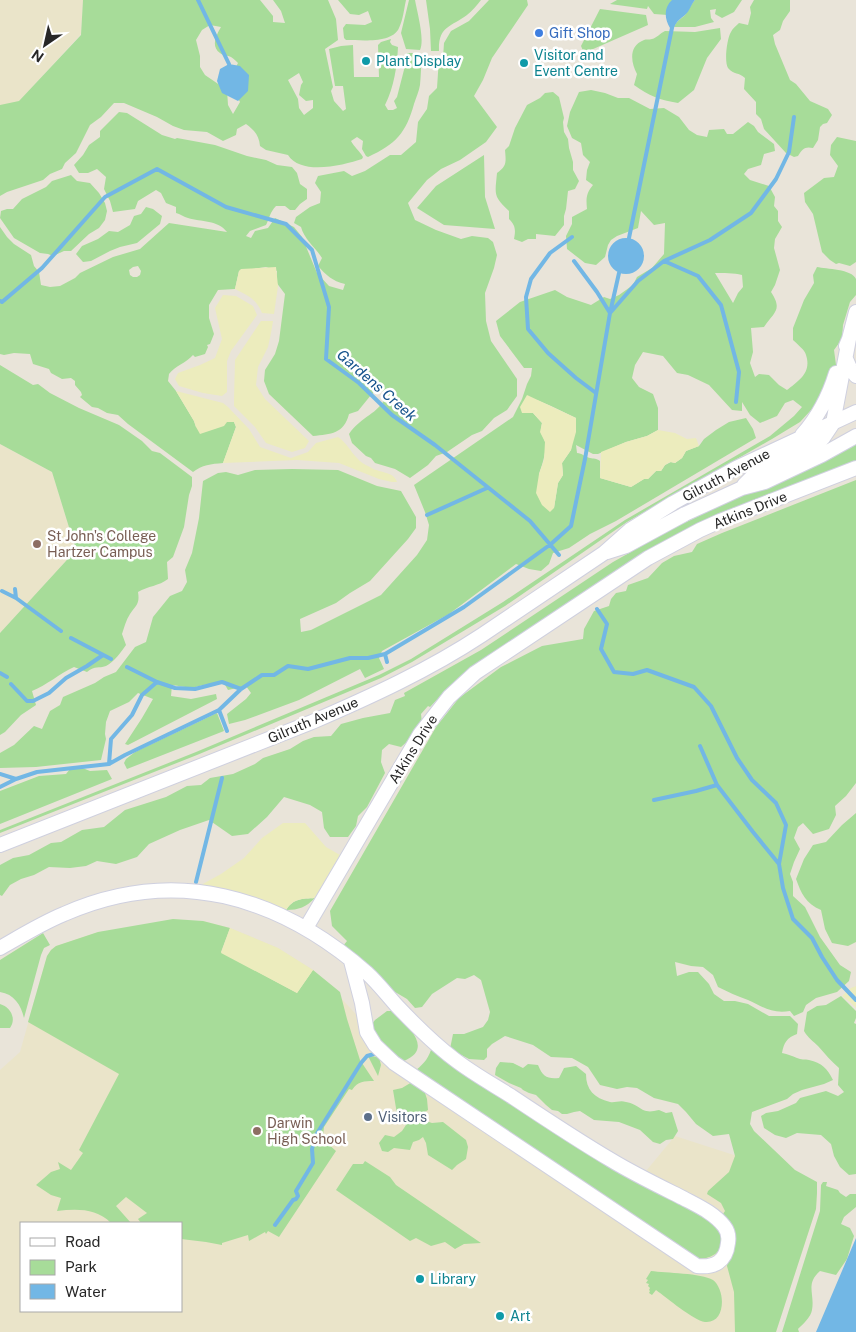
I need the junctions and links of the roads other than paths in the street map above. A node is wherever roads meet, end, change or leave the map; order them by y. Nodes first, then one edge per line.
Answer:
1 (856, 312) edge
2 (849, 339) junction
3 (846, 359) junction
4 (856, 376) edge
5 (856, 412) edge
6 (833, 423) junction
7 (856, 436) edge
8 (800, 437) junction
9 (856, 468) edge
10 (742, 488) junction
11 (604, 553) junction
12 (0, 845) edge
13 (306, 928) junction
14 (0, 948) edge
15 (352, 961) junction

1 - 2 street
2 - 3 street
2 - 8 street
3 - 4 street
3 - 6 street
5 - 6 street, Gilruth Avenue
6 - 8 street, Gilruth Avenue
6 - 10 street
7 - 10 street, Gilruth Avenue
8 - 11 street, Gilruth Avenue
9 - 13 street, Atkins Drive
10 - 11 street, Gilruth Avenue
11 - 12 street, Gilruth Avenue
13 - 14 street
13 - 15 street
15 - 15 street

